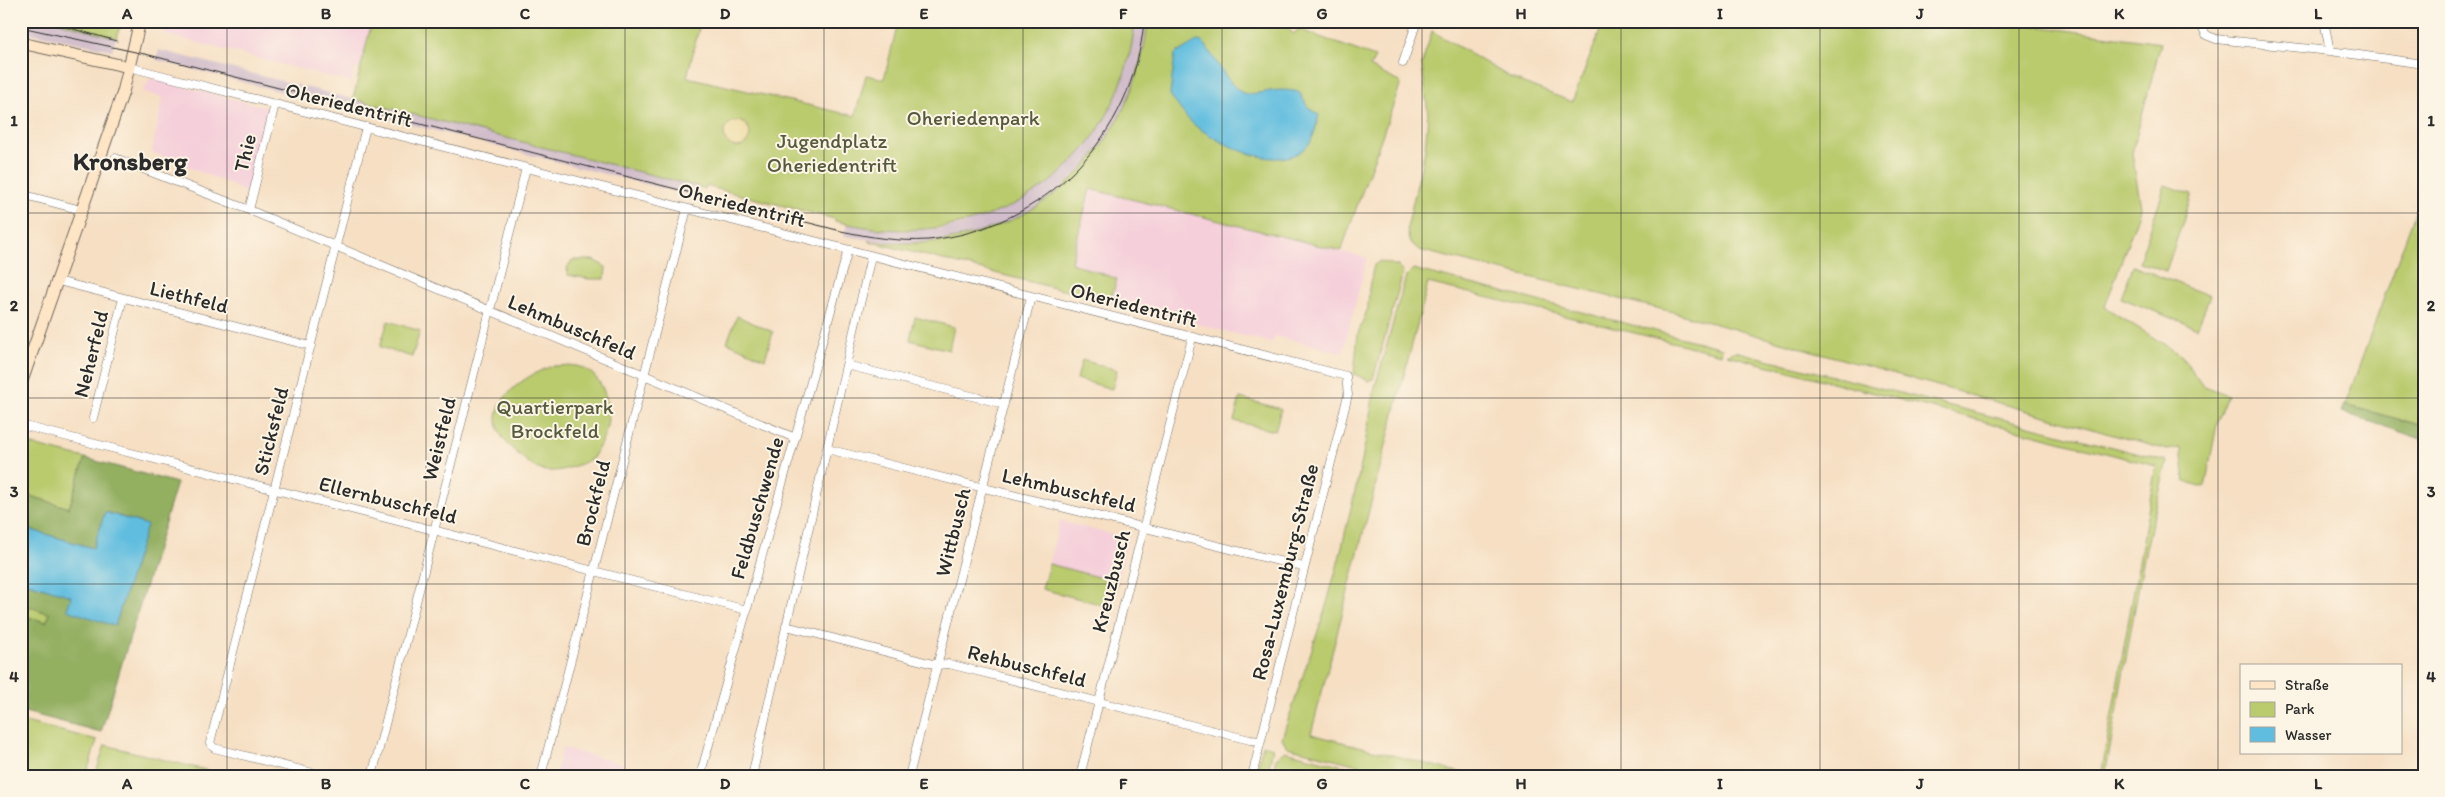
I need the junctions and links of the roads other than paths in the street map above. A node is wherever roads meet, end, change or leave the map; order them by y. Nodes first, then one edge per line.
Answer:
1 (140, 21) edge
2 (1418, 21) edge
3 (2200, 21) edge
4 (2324, 21) edge
5 (21, 43) edge
6 (2330, 51) junction
7 (1403, 63) dead end
8 (2424, 64) edge
9 (129, 67) junction
10 (275, 104) junction
11 (366, 127) junction
12 (115, 158) dead end
13 (526, 168) junction
14 (21, 194) edge
15 (687, 209) junction
16 (81, 210) junction
17 (248, 210) junction
18 (336, 248) junction
19 (848, 250) junction
20 (870, 256) junction
21 (58, 281) junction
22 (1032, 297) junction
23 (123, 298) junction
24 (490, 312) junction
25 (1192, 338) junction
26 (311, 346) junction
27 (846, 365) junction
28 (644, 376) junction
29 (1346, 376) joint
30 (21, 384) edge
31 (1004, 404) junction
32 (93, 418) dead end
33 (21, 425) edge
34 (795, 438) junction
35 (827, 449) junction
36 (983, 488) junction
37 (274, 489) junction
38 (1143, 526) junction
39 (434, 530) junction
40 (1303, 566) junction
41 (594, 571) junction
42 (747, 610) junction
43 (786, 626) junction
44 (937, 665) junction
45 (1100, 702) junction
46 (1260, 741) junction
47 (325, 776) edge
48 (372, 776) edge
49 (541, 776) edge
50 (700, 776) edge
51 (752, 776) edge
52 (909, 776) edge
53 (1080, 776) edge
54 (1252, 776) edge

1 - 9 main road
2 - 7 street
3 - 6 street
4 - 6 street
5 - 9 main road
6 - 8 street
9 - 10 street, Oheriedentrift
9 - 16 main road
10 - 11 street, Oheriedentrift
10 - 17 street, Thie
11 - 13 street, Oheriedentrift
11 - 18 street, Sticksfeld
12 - 17 street, Thie
13 - 15 street, Oheriedentrift
13 - 24 street, Weistfeld
14 - 16 street
15 - 19 street, Oheriedentrift
15 - 28 street, Brockfeld
16 - 21 main road
17 - 18 street, Thie
18 - 24 street, Lehmbuschfeld
18 - 26 street, Sticksfeld
19 - 20 street, Oheriedentrift
19 - 34 street, Feldbuschwende
20 - 22 street, Oheriedentrift
20 - 27 street
21 - 23 street, Liethfeld
21 - 30 main road
22 - 25 street, Oheriedentrift
22 - 31 street, Wittbusch
23 - 26 street, Liethfeld
23 - 32 street, Neherfeld
24 - 28 street, Lehmbuschfeld
24 - 39 street, Weistfeld
25 - 29 street, Oheriedentrift
25 - 38 street, Kreuzbusch
26 - 37 street, Sticksfeld
27 - 31 street
27 - 35 street
28 - 34 street, Lehmbuschfeld
28 - 41 street, Brockfeld
29 - 40 street, Rosa-Luxemburg-Straße
31 - 36 street, Wittbusch
33 - 37 street, Ellernbuschfeld
34 - 42 street, Feldbuschwende
35 - 36 street, Lehmbuschfeld
35 - 43 street
36 - 38 street, Lehmbuschfeld
36 - 44 street, Wittbusch
37 - 39 street, Ellernbuschfeld
37 - 47 street, Sticksfeld
38 - 40 street, Lehmbuschfeld
38 - 45 street, Kreuzbusch
39 - 41 street, Ellernbuschfeld
39 - 48 street, Weistfeld
40 - 46 street, Rosa-Luxemburg-Straße
41 - 42 street, Ellernbuschfeld
41 - 49 street, Brockfeld
42 - 50 street, Feldbuschwende
43 - 44 street, Rehbuschfeld
43 - 51 street
44 - 45 street, Rehbuschfeld
44 - 52 street, Wittbusch
45 - 46 street, Rehbuschfeld
45 - 53 street, Kreuzbusch
46 - 54 street, Rosa-Luxemburg-Straße

